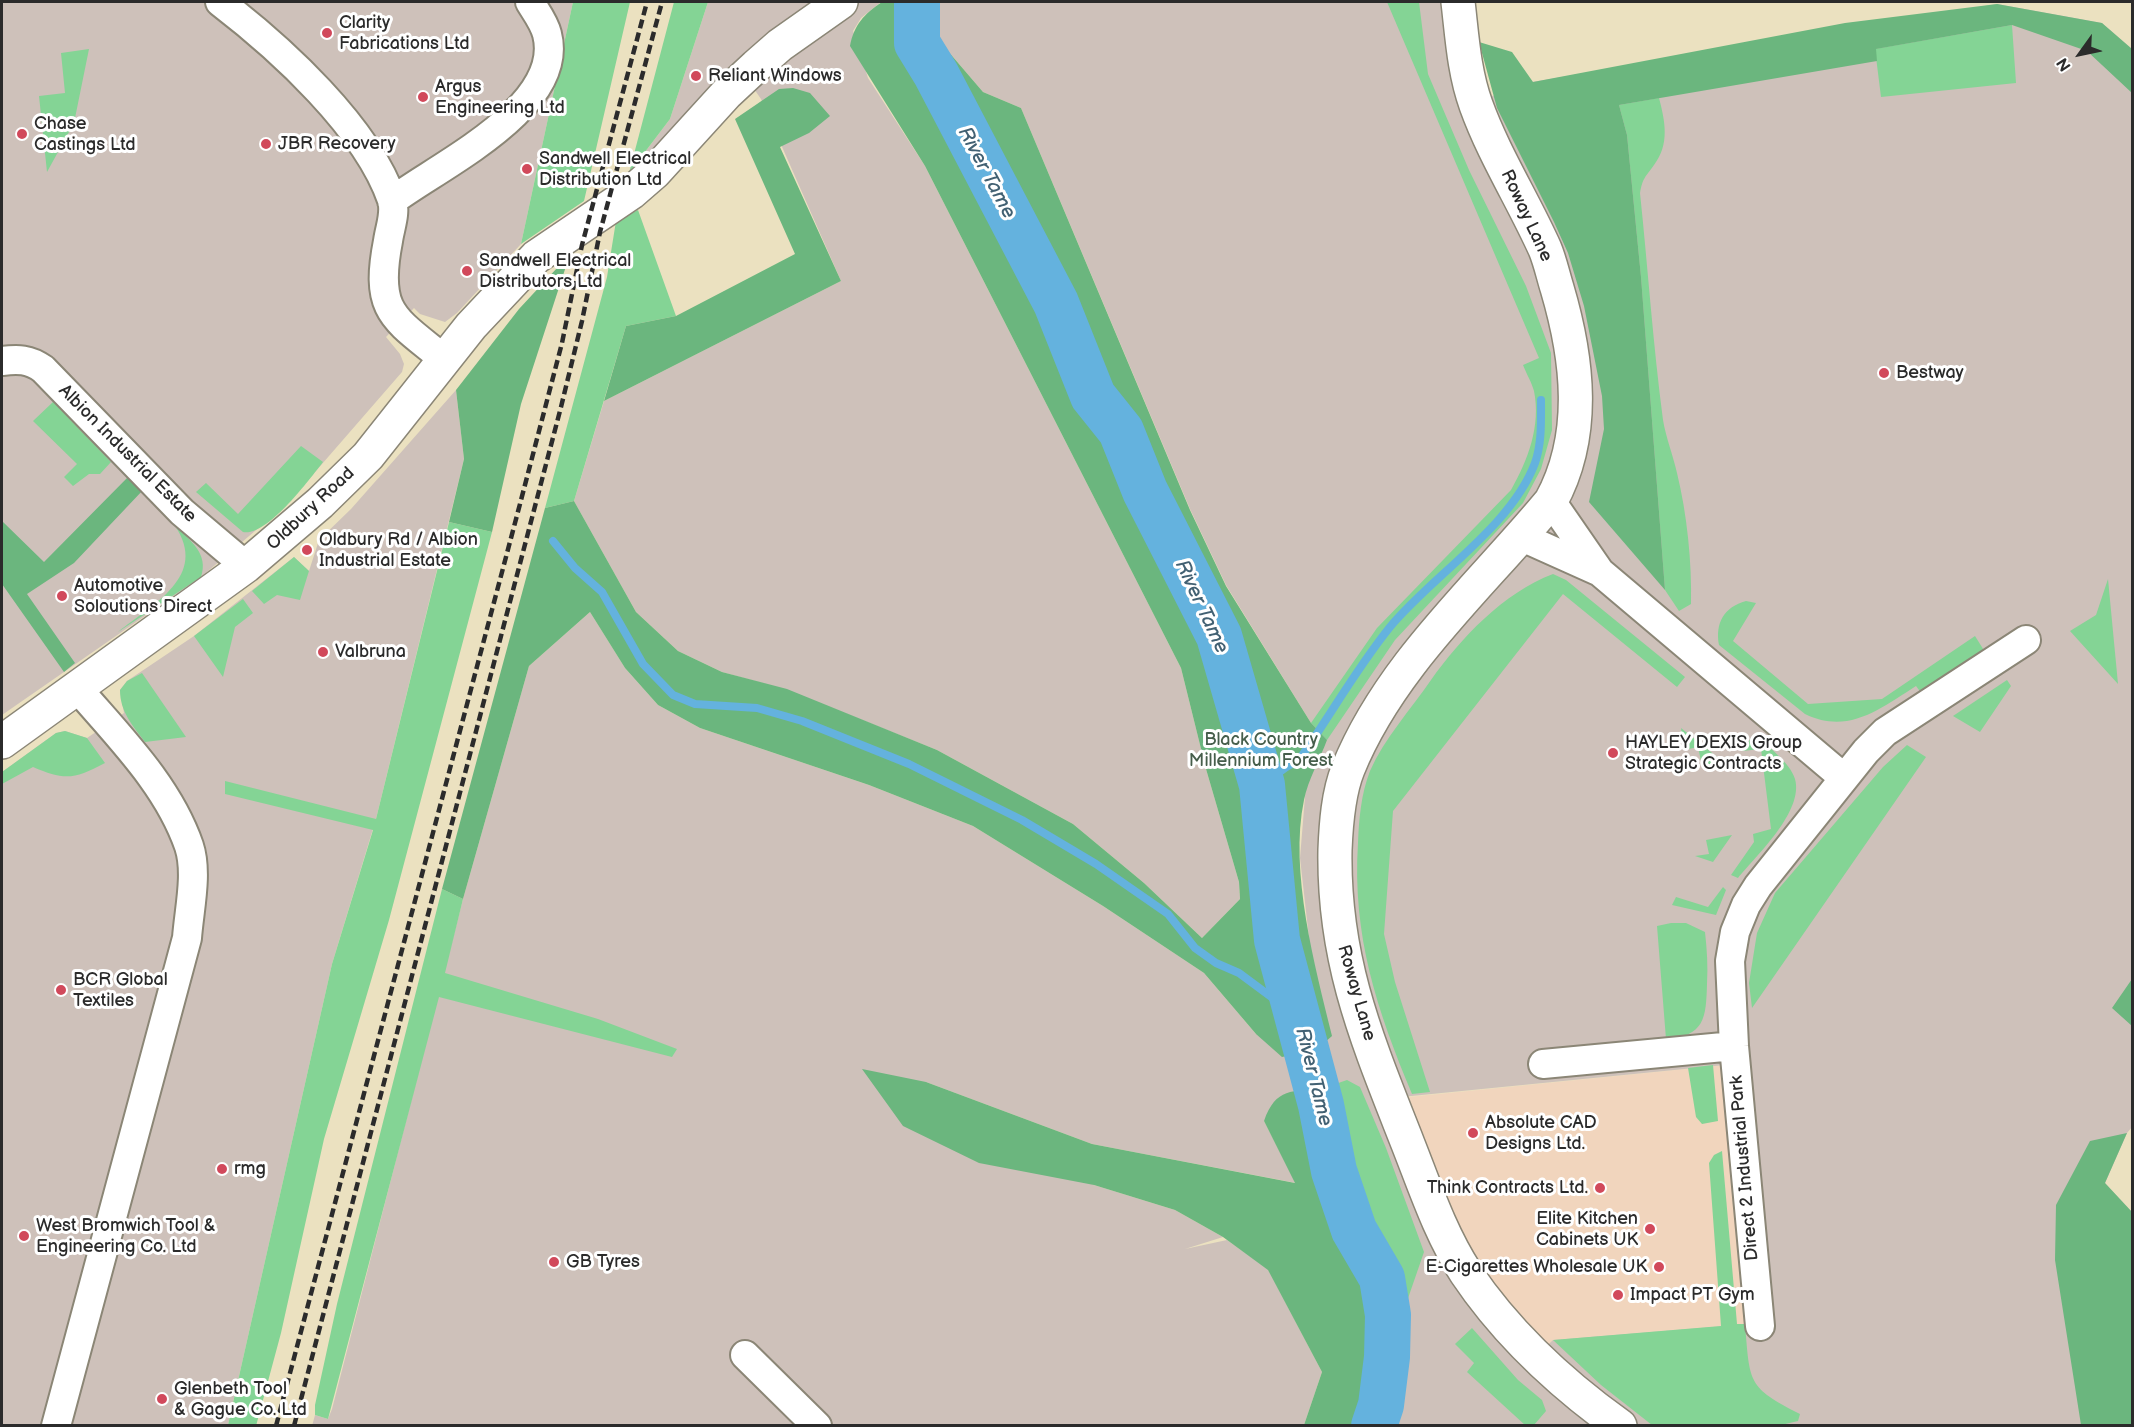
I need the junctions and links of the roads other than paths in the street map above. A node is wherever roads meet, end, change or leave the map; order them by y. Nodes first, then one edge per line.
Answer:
1 (220, 2) edge
2 (530, 2) edge
3 (841, 2) edge
4 (1458, 2) edge
5 (392, 201) junction
6 (445, 360) junction
7 (2, 361) edge
8 (1551, 501) junction
9 (1522, 537) junction
10 (246, 566) junction
11 (1600, 572) junction
12 (2026, 640) dead end
13 (78, 689) junction
14 (2, 742) edge
15 (1844, 778) junction
16 (1734, 1046) junction
17 (1543, 1064) dead end
18 (1760, 1326) dead end
19 (745, 1355) dead end
20 (56, 1425) edge
21 (817, 1425) edge
22 (1620, 1425) edge

1 - 5 street
2 - 5 street
3 - 6 street, Oldbury Road
4 - 8 street, Roway Lane
5 - 6 street
6 - 10 street, Oldbury Road
7 - 10 street, Albion Industrial Estate
8 - 9 street, Roway Lane
8 - 11 street
9 - 11 street
9 - 22 street, Roway Lane
10 - 13 street, Oldbury Road
11 - 15 street
12 - 15 street, Direct 2 Industrial Park
13 - 14 street, Oldbury Road
13 - 20 street
15 - 16 street, Direct 2 Industrial Park
16 - 17 street
16 - 18 street, Direct 2 Industrial Park
19 - 21 street

